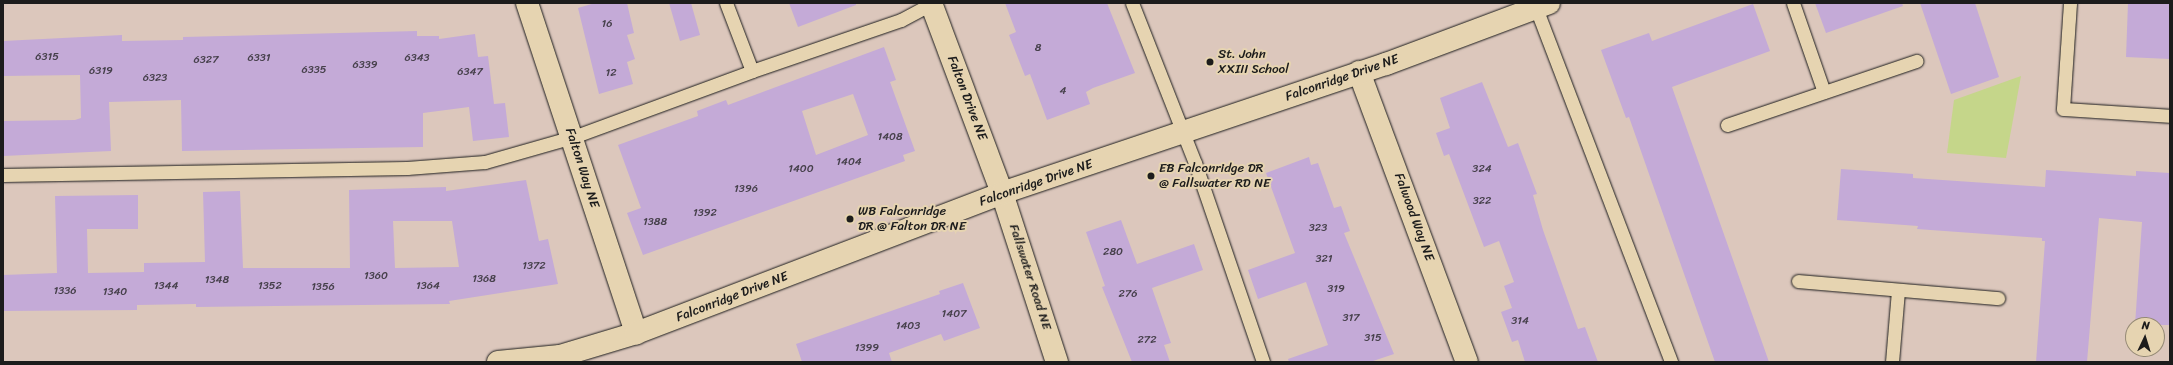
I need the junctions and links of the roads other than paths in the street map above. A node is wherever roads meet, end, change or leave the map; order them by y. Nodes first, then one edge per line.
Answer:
1 (527, 3) edge
2 (726, 3) edge
3 (931, 3) edge
4 (1132, 3) edge
5 (1793, 3) edge
6 (2070, 3) edge
7 (1543, 6) edge
8 (1916, 61) dead end
9 (752, 71) junction
10 (1360, 72) junction
11 (1824, 92) junction
12 (2170, 116) edge
13 (1727, 125) dead end
14 (1184, 133) junction
15 (572, 137) junction
16 (3, 175) edge
17 (1002, 193) junction
18 (1798, 281) dead end
19 (1898, 290) junction
20 (1998, 298) dead end
21 (636, 333) junction
22 (498, 362) edge
23 (1057, 362) edge
24 (1263, 362) edge
25 (1467, 362) edge
26 (1671, 362) edge
27 (1892, 362) edge

1 - 15 street, Falton Way NE
2 - 9 lane
3 - 9 lane
3 - 17 street, Falton Drive NE
4 - 14 lane
5 - 11 lane
6 - 12 lane
7 - 10 street, Falconridge Drive NE
7 - 26 lane
8 - 11 lane
9 - 15 lane
10 - 14 street, Falconridge Drive NE
10 - 25 street, Falwood Way NE
11 - 13 lane
14 - 17 street, Falconridge Drive NE
14 - 24 lane
15 - 16 lane
15 - 21 street, Falton Way NE
17 - 21 street, Falconridge Drive NE
17 - 23 street, Fallswater Road NE
18 - 19 lane
19 - 20 lane
19 - 27 lane
21 - 22 street, Falconridge Drive NE

